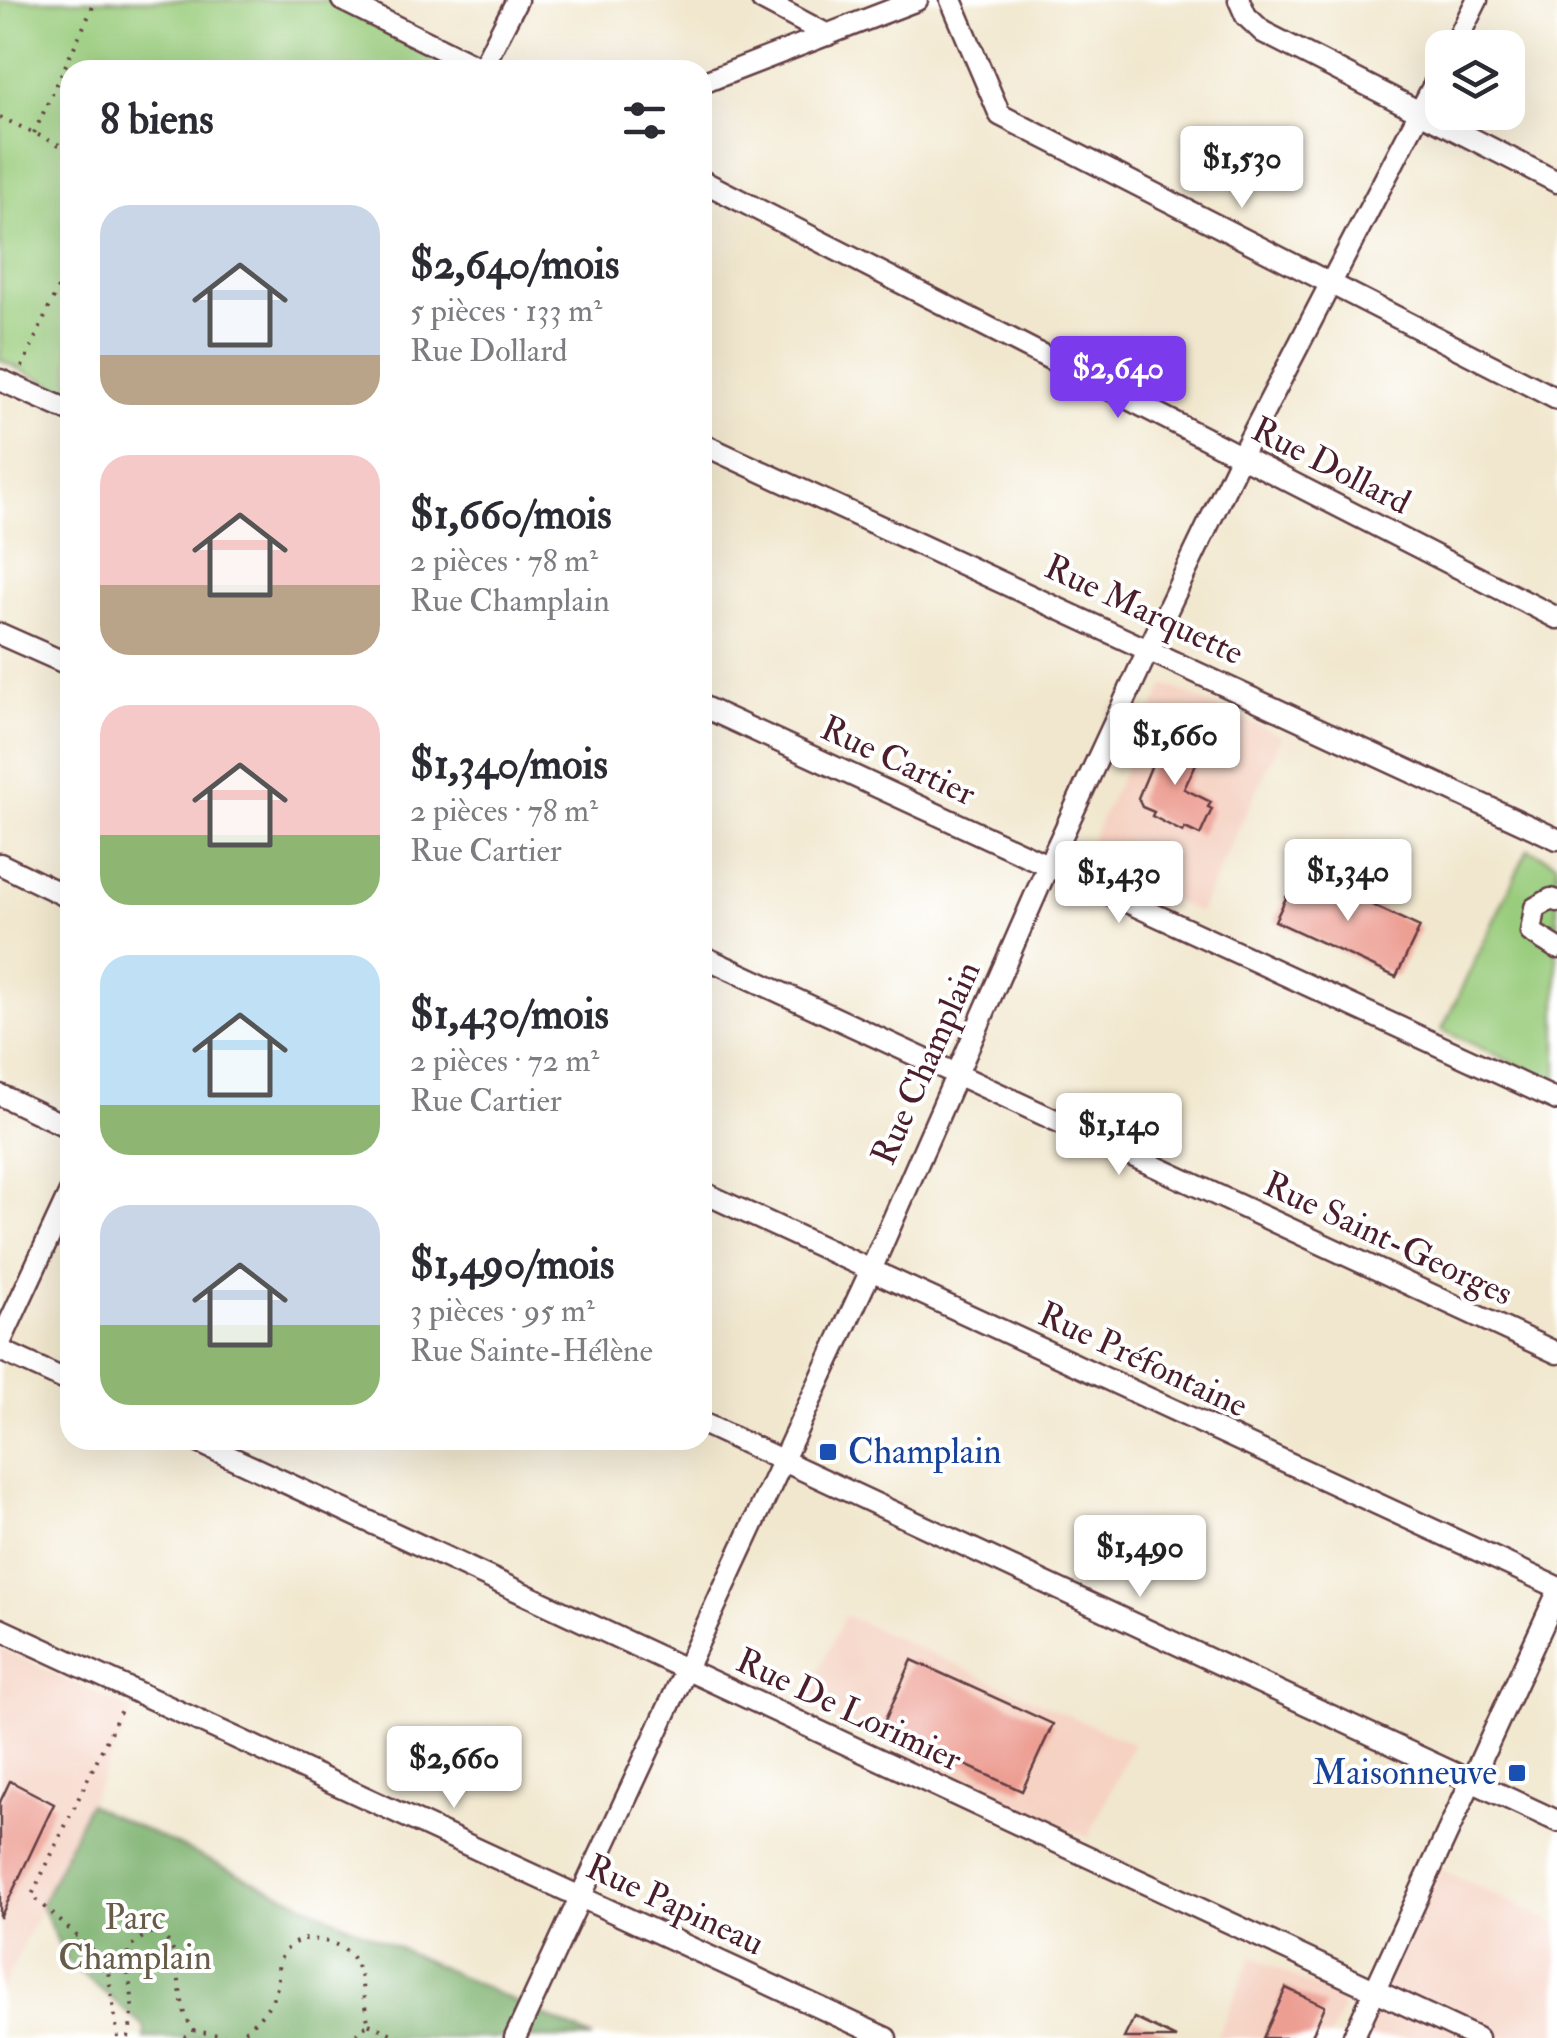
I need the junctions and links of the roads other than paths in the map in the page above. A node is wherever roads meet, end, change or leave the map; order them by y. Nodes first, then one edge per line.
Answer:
1 (342, 0) edge
2 (517, 0) edge
3 (762, 0) edge
4 (917, 0) edge
5 (951, 0) edge
6 (1239, 0) edge
7 (1478, 0) edge
8 (1463, 30) edge
9 (828, 34) junction
10 (462, 60) edge
11 (487, 60) edge
12 (712, 79) edge
13 (1425, 103) edge
14 (1420, 113) junction
15 (1557, 182) edge
16 (712, 185) edge
17 (1333, 285) junction
18 (6, 383) edge
19 (1557, 399) edge
20 (60, 407) edge
21 (712, 449) edge
22 (1241, 456) junction
23 (1557, 618) edge
24 (0, 634) edge
25 (1150, 648) junction
26 (60, 661) edge
27 (712, 711) edge
28 (1557, 839) edge
29 (0, 864) edge
30 (1048, 866) junction
31 (60, 893) edge
32 (1557, 901) edge
33 (1557, 948) edge
34 (712, 961) edge
35 (956, 1076) junction
36 (0, 1096) edge
37 (1557, 1100) edge
38 (60, 1123) edge
39 (712, 1197) edge
40 (60, 1214) edge
41 (871, 1270) junction
42 (0, 1346) edge
43 (1557, 1353) edge
44 (60, 1377) edge
45 (712, 1428) edge
46 (215, 1450) edge
47 (782, 1460) junction
48 (1557, 1591) edge
49 (0, 1628) edge
50 (684, 1669) junction
51 (1471, 1782) junction
52 (1557, 1821) edge
53 (580, 1897) junction
54 (1375, 1990) junction
55 (515, 2038) edge
56 (886, 2038) edge
57 (1353, 2038) edge
58 (1478, 2038) edge

1 - 10 street
2 - 11 street
3 - 9 street
4 - 9 street
5 - 17 street
6 - 14 street
7 - 8 street
9 - 12 street
13 - 14 street, Rue Champlain
14 - 15 street
14 - 17 street, Rue Champlain
16 - 22 street, Rue Dollard
17 - 19 street
17 - 22 street, Rue Champlain
18 - 20 street
21 - 25 street, Rue Marquette
22 - 23 street, Rue Dollard
22 - 25 street, Rue Champlain
24 - 26 street
25 - 28 street, Rue Marquette
25 - 30 street, Rue Champlain
27 - 30 street, Rue Cartier
29 - 31 street
30 - 35 street, Rue Champlain
30 - 37 street, Rue Cartier
32 - 33 street
34 - 35 street, Rue Saint-Georges
35 - 41 street, Rue Champlain
35 - 43 street, Rue Saint-Georges
36 - 38 street
39 - 41 street, Rue Préfontaine
40 - 42 street
41 - 47 street, Rue Champlain
41 - 48 street, Rue Préfontaine
42 - 44 street
45 - 47 street
46 - 50 street, Rue De Lorimier
47 - 50 street, Rue Champlain
47 - 51 street
48 - 51 street
49 - 53 street, Rue Papineau
50 - 53 street, Rue Champlain
50 - 54 street, Rue De Lorimier
51 - 52 street
51 - 54 street
53 - 55 street, Rue Champlain
53 - 56 street, Rue Papineau
54 - 57 street
54 - 58 street, Rue De Lorimier

